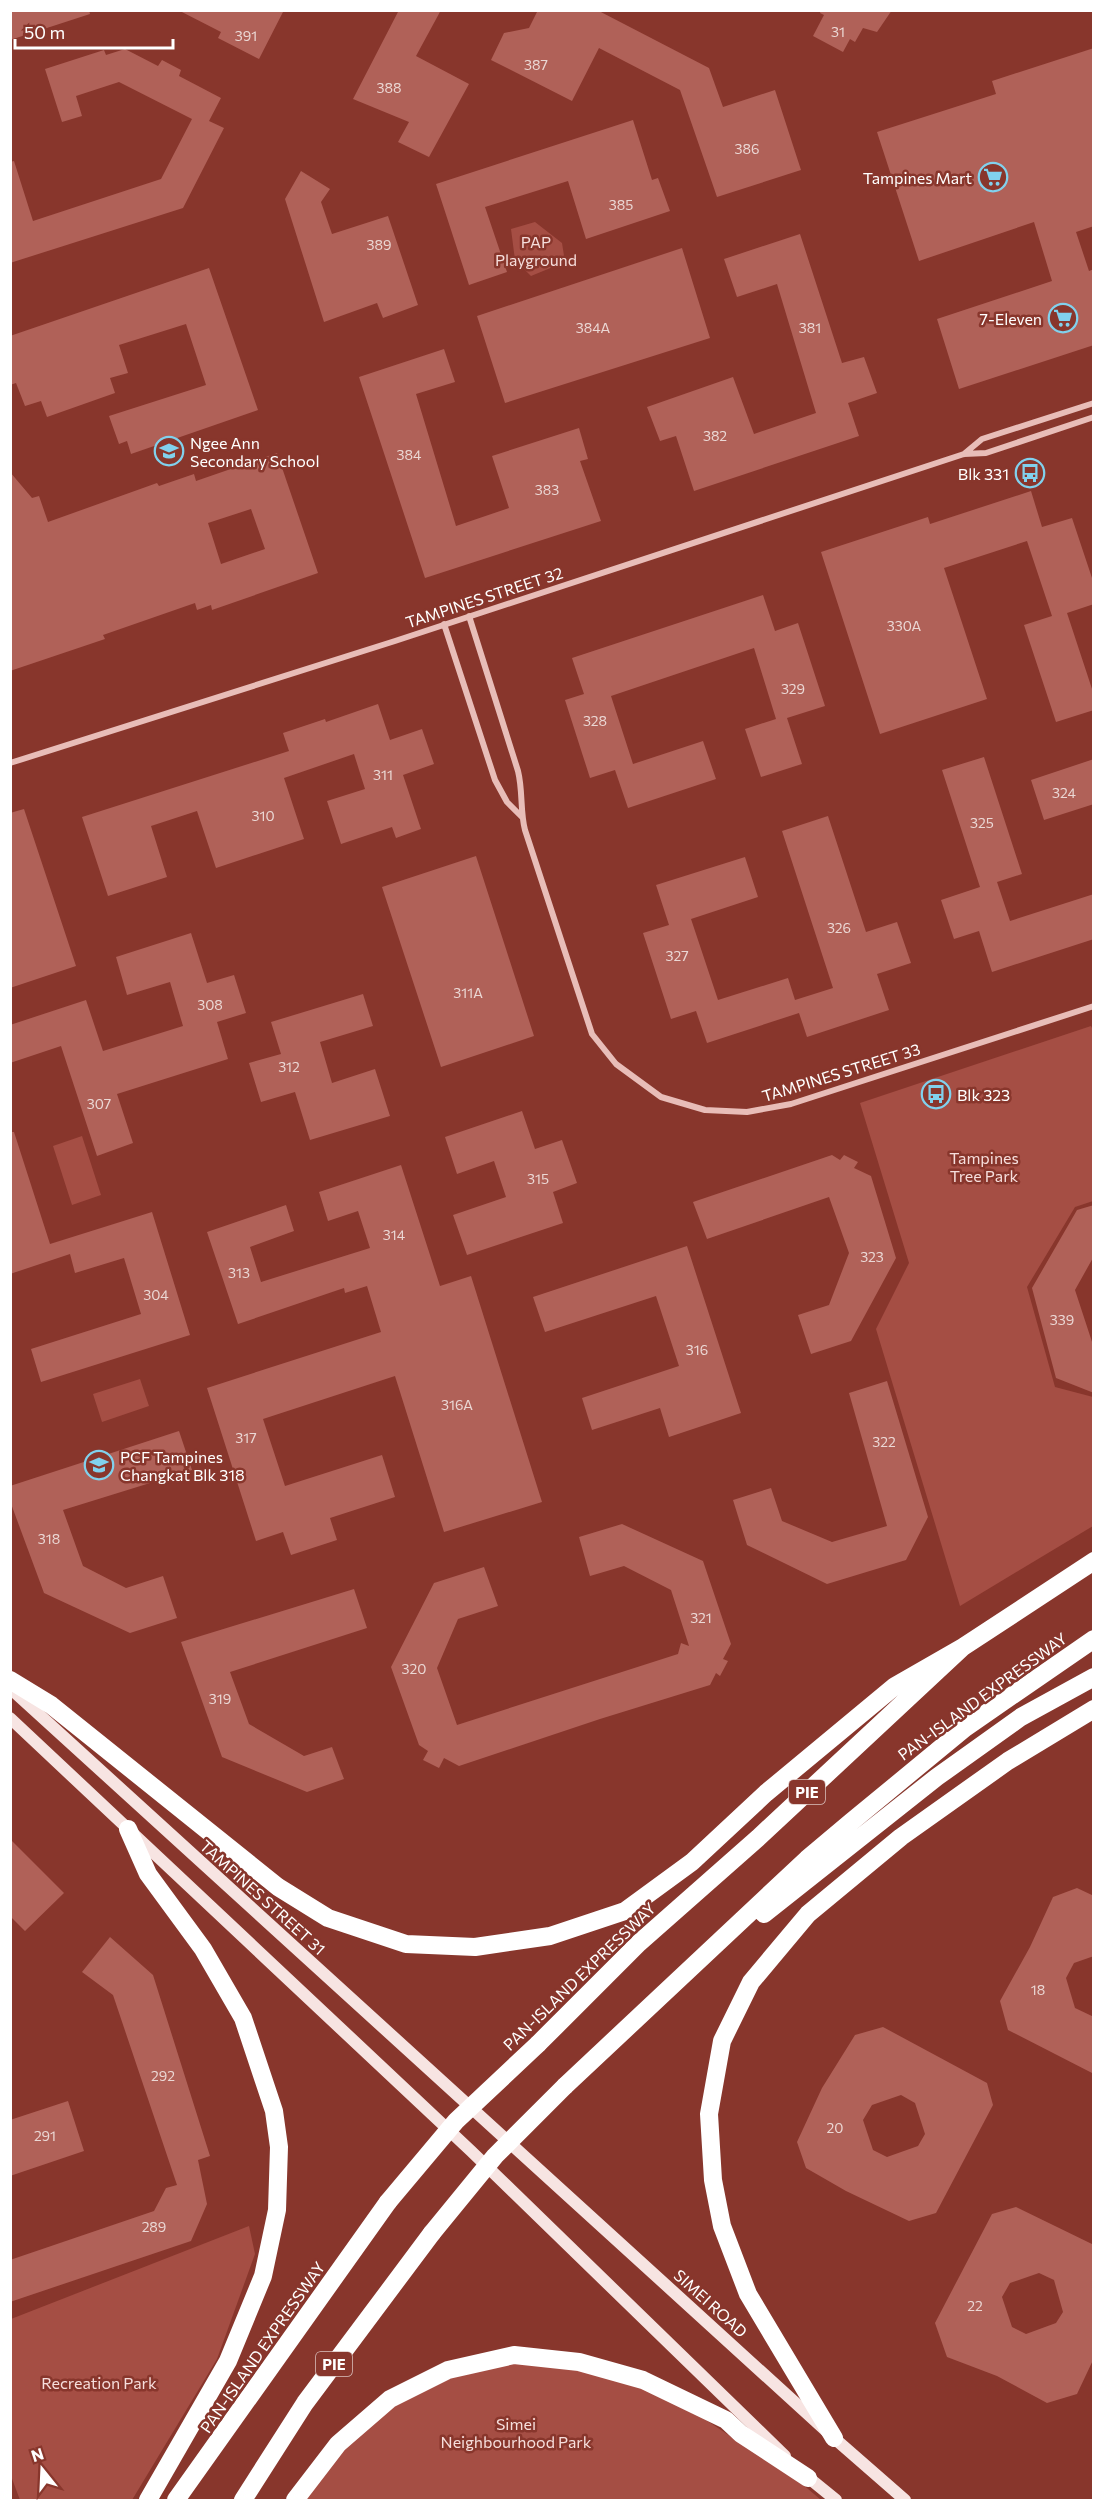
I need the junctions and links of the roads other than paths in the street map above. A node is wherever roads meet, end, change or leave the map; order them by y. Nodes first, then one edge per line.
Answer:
1 (1094, 402) edge
2 (1094, 417) edge
3 (964, 454) junction
4 (469, 616) junction
5 (444, 624) junction
6 (10, 763) edge
7 (522, 817) junction
8 (1094, 1006) edge
9 (1094, 1561) edge
10 (1094, 1639) edge
11 (963, 1647) junction
12 (1094, 1677) edge
13 (10, 1680) edge
14 (10, 1688) edge
15 (1094, 1709) edge
16 (10, 1718) edge
17 (128, 1829) junction
18 (680, 1980) junction
19 (495, 2128) joint
20 (834, 2438) junction
21 (808, 2478) junction
22 (148, 2500) edge
23 (176, 2500) edge
24 (243, 2500) edge
25 (295, 2500) edge
26 (836, 2500) edge
27 (905, 2500) edge

1 - 3 street, TAMPINES STREET 32
2 - 3 street, TAMPINES STREET 32
3 - 4 street, TAMPINES STREET 32
4 - 5 street, TAMPINES STREET 32
4 - 7 street, TAMPINES STREET 33
5 - 6 street, TAMPINES STREET 32
5 - 7 street, TAMPINES STREET 33
7 - 8 street, TAMPINES STREET 33
9 - 11 highway, PAN-ISLAND EXPRESSWAY / PIE
10 - 18 highway, PAN-ISLAND EXPRESSWAY / PIE
11 - 13 highway
11 - 23 highway, PAN-ISLAND EXPRESSWAY / PIE, bridge
12 - 18 highway
14 - 19 main road, TAMPINES STREET 31
15 - 20 highway
16 - 17 main road
17 - 21 main road
17 - 22 highway
18 - 24 highway, PAN-ISLAND EXPRESSWAY / PIE, bridge
19 - 20 main road, SIMEI ROAD
20 - 27 main road, SIMEI ROAD
21 - 25 highway
21 - 26 main road

